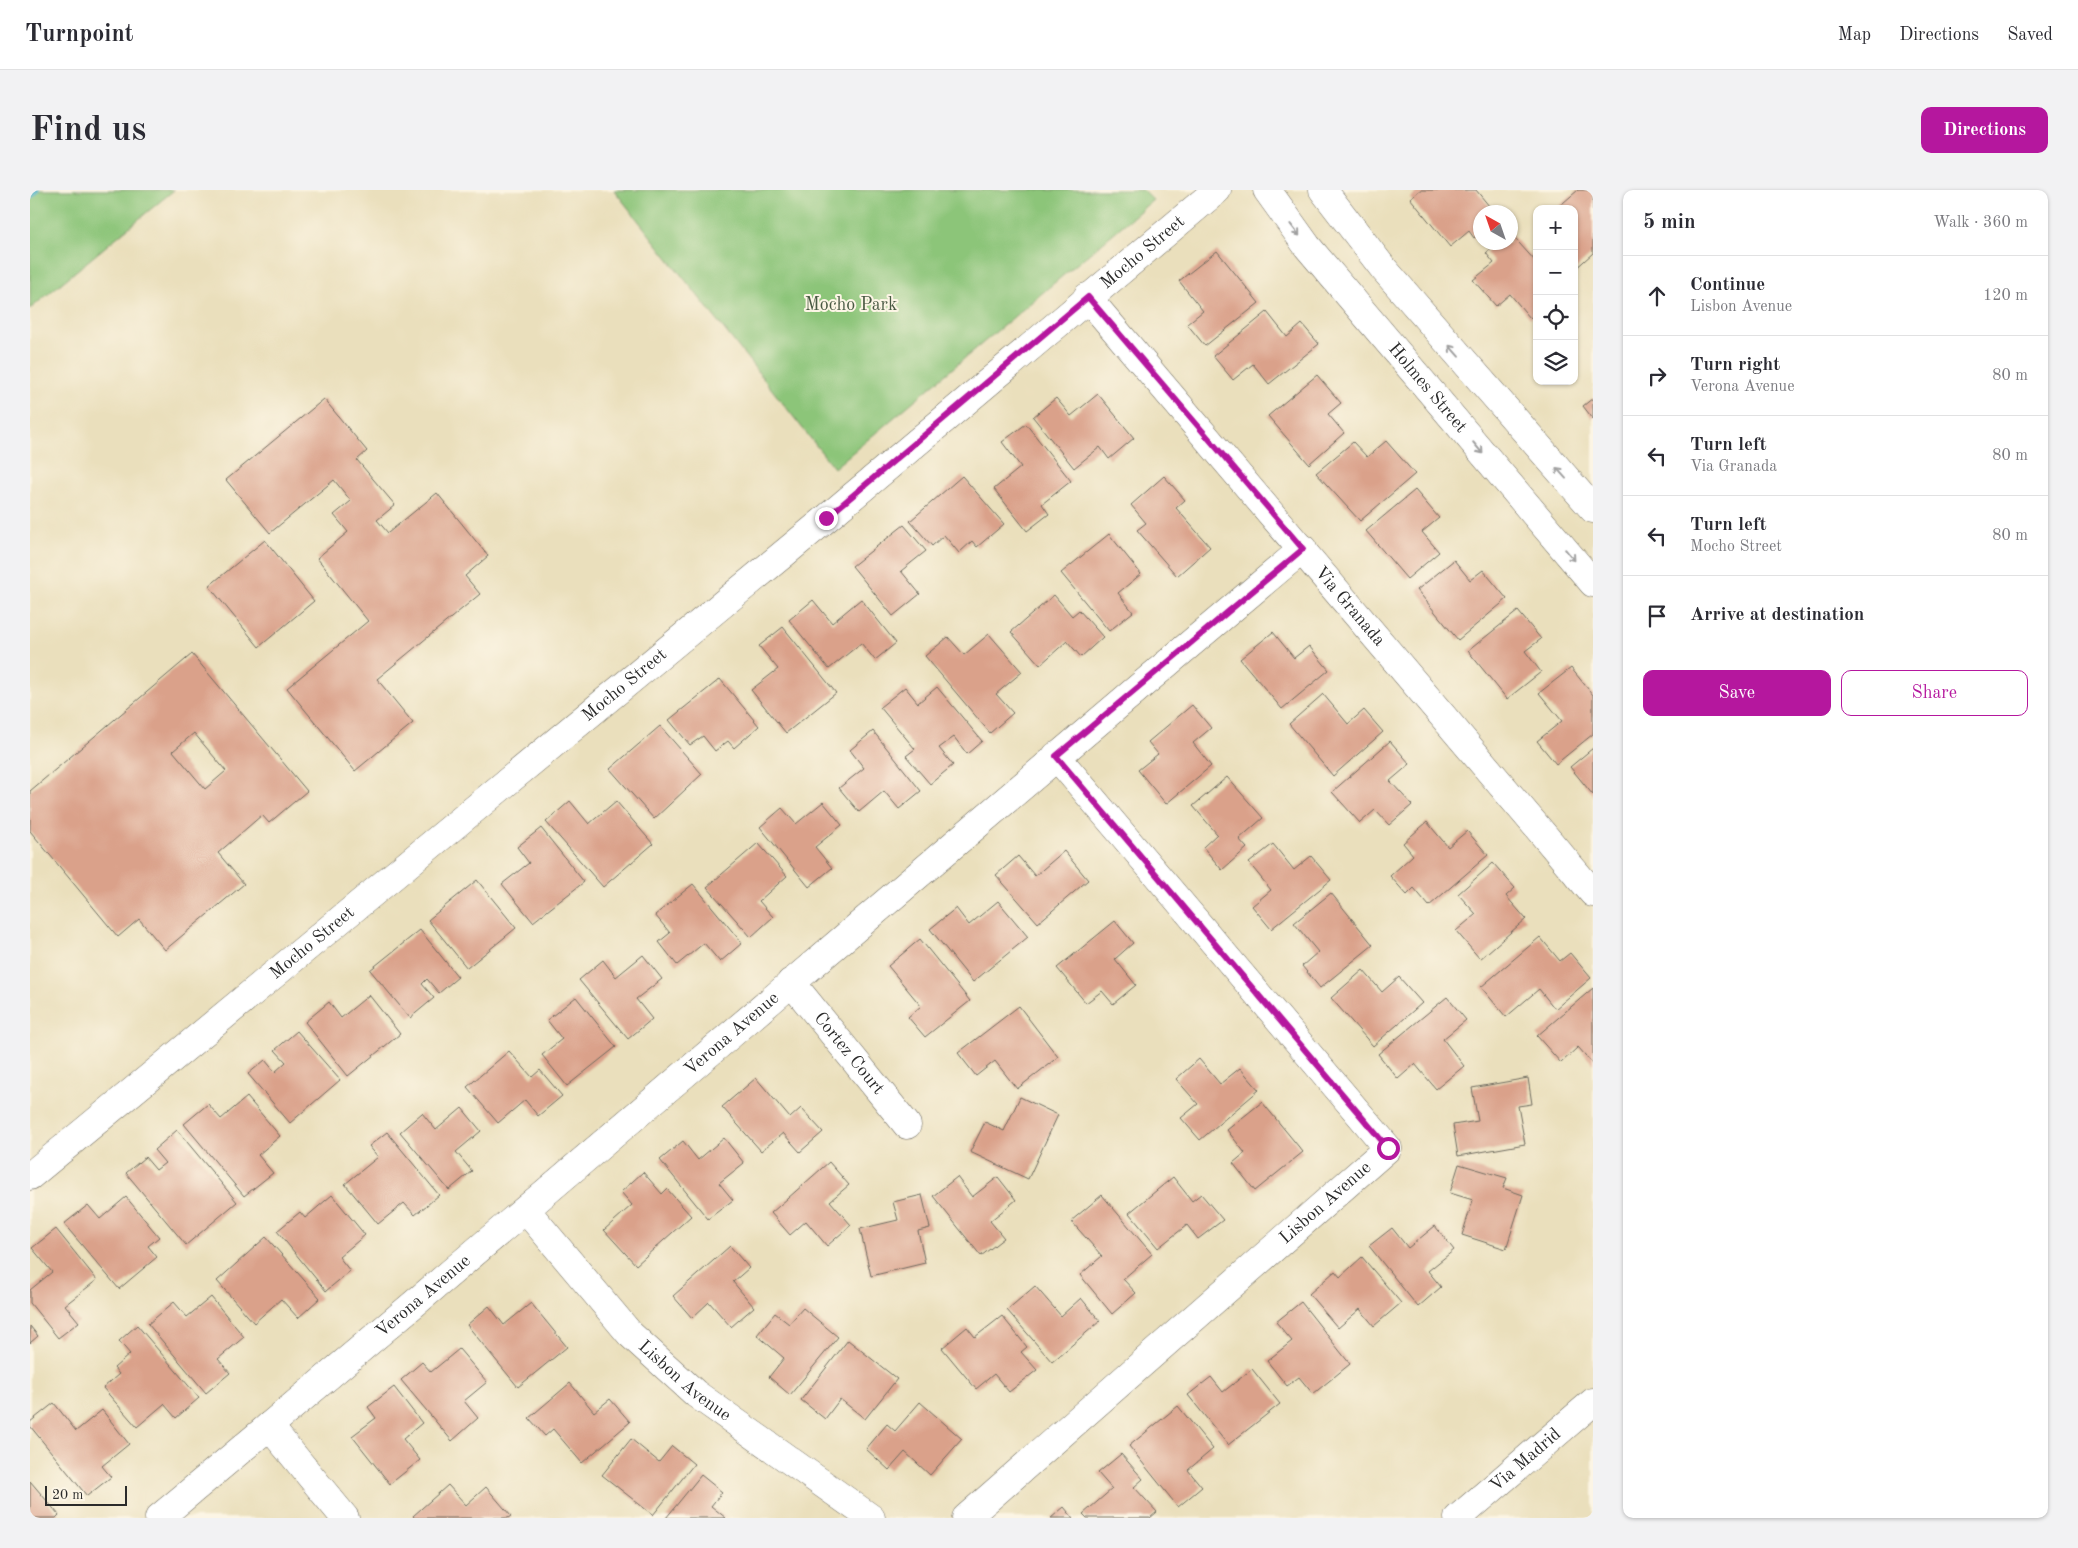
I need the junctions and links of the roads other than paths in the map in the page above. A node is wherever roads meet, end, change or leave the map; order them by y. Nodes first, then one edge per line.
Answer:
1 (1217, 190) edge
2 (1267, 190) edge
3 (1323, 190) edge
4 (1088, 297) junction
5 (1593, 510) edge
6 (1303, 549) junction
7 (1593, 583) edge
8 (1056, 756) junction
9 (1593, 893) edge
10 (791, 982) junction
11 (907, 1125) dead end
12 (30, 1176) edge
13 (526, 1210) junction
14 (1593, 1402) edge
15 (270, 1426) junction
16 (159, 1518) edge
17 (345, 1518) edge
18 (871, 1518) edge
19 (966, 1518) edge
20 (1458, 1518) edge

1 - 4 street, Mocho Street
2 -> 7 street, Holmes Street
5 -> 3 street
4 - 6 street, Via Granada
4 - 12 street, Mocho Street
6 - 8 street, Verona Avenue
6 - 9 street, Via Granada
8 - 10 street, Verona Avenue
8 - 19 street, Lisbon Avenue
10 - 11 street, Cortez Court
10 - 13 street, Verona Avenue
13 - 15 street, Verona Avenue
13 - 18 street, Lisbon Avenue
14 - 20 street, Via Madrid
15 - 16 street, Verona Avenue
15 - 17 street

